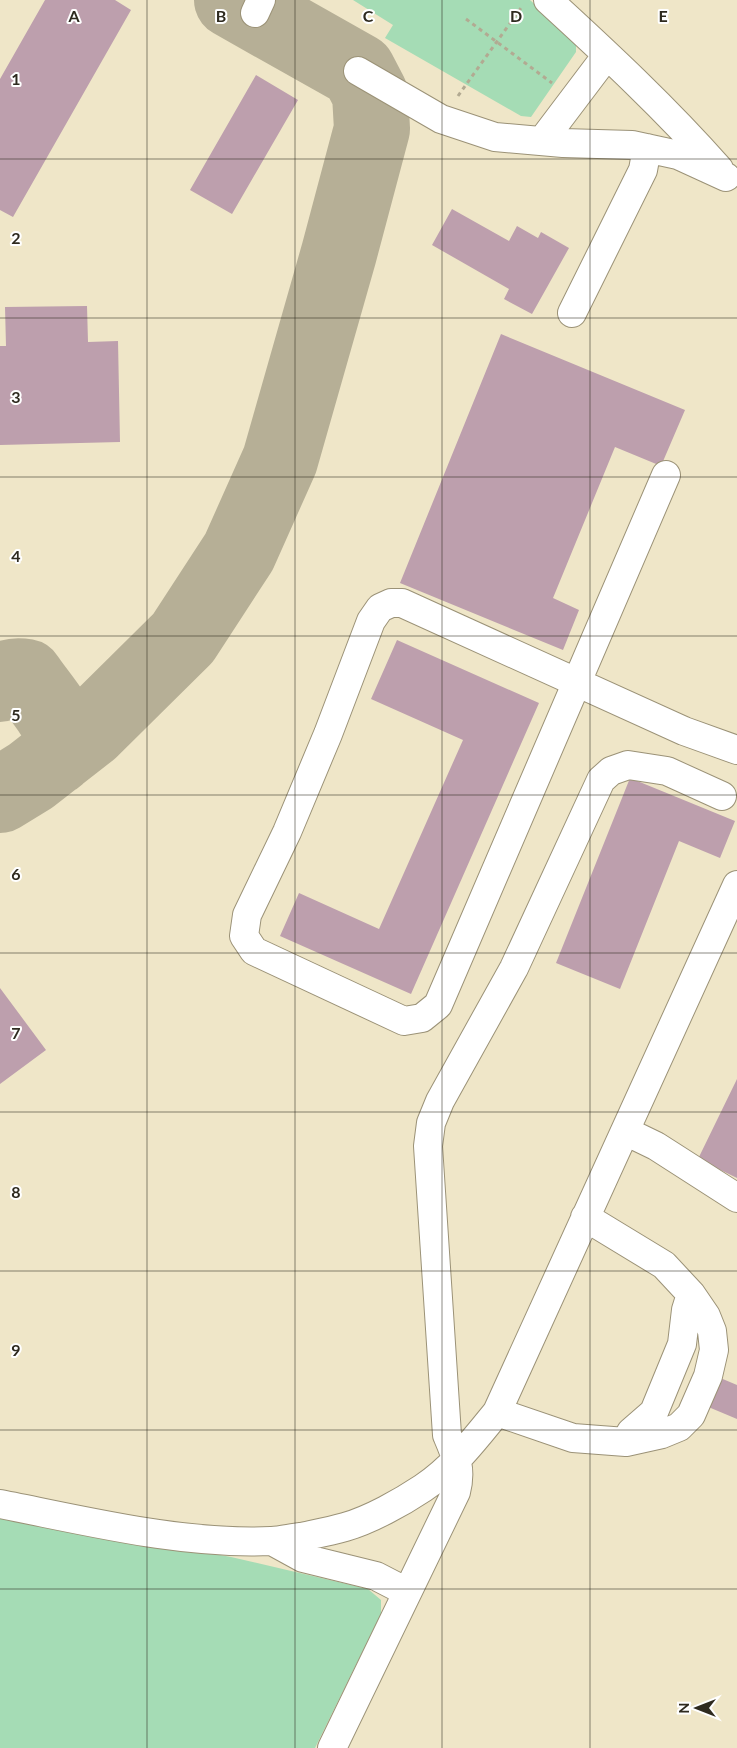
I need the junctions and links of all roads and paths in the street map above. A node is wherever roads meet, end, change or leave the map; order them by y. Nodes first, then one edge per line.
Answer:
1 (548, 0) edge
2 (522, 7) dead end
3 (466, 19) dead end
4 (497, 42) junction
5 (608, 55) junction
6 (358, 71) dead end
7 (574, 99) junction
8 (441, 119) junction
9 (542, 141) junction
10 (647, 148) junction
11 (733, 176) edge
12 (572, 313) dead end
13 (666, 475) dead end
14 (578, 682) junction
15 (684, 731) junction
16 (737, 750) edge
17 (667, 771) junction
18 (722, 796) dead end
19 (737, 885) edge
20 (625, 1131) junction
21 (737, 1198) edge
22 (586, 1217) junction
23 (691, 1294) junction
24 (497, 1412) junction
25 (626, 1442) junction
26 (457, 1458) junction
27 (0, 1504) edge
28 (272, 1541) junction
29 (407, 1592) junction
30 (332, 1748) edge

1 - 5 street
2 - 4 path
3 - 4 path
4 - 7 path
4 - 8 path
5 - 7 street
5 - 11 street
6 - 8 street
7 - 9 street
8 - 9 street
9 - 10 street
10 - 11 street
10 - 12 street
13 - 14 street
14 - 14 street
14 - 15 street
15 - 16 street
15 - 17 street
17 - 18 street
17 - 26 street
19 - 20 street
20 - 21 street
20 - 22 street
22 - 23 street
22 - 24 street
23 - 25 street
23 - 25 street
24 - 25 street
24 - 26 street
26 - 28 street
26 - 29 street
27 - 28 street
28 - 29 street
29 - 30 street

